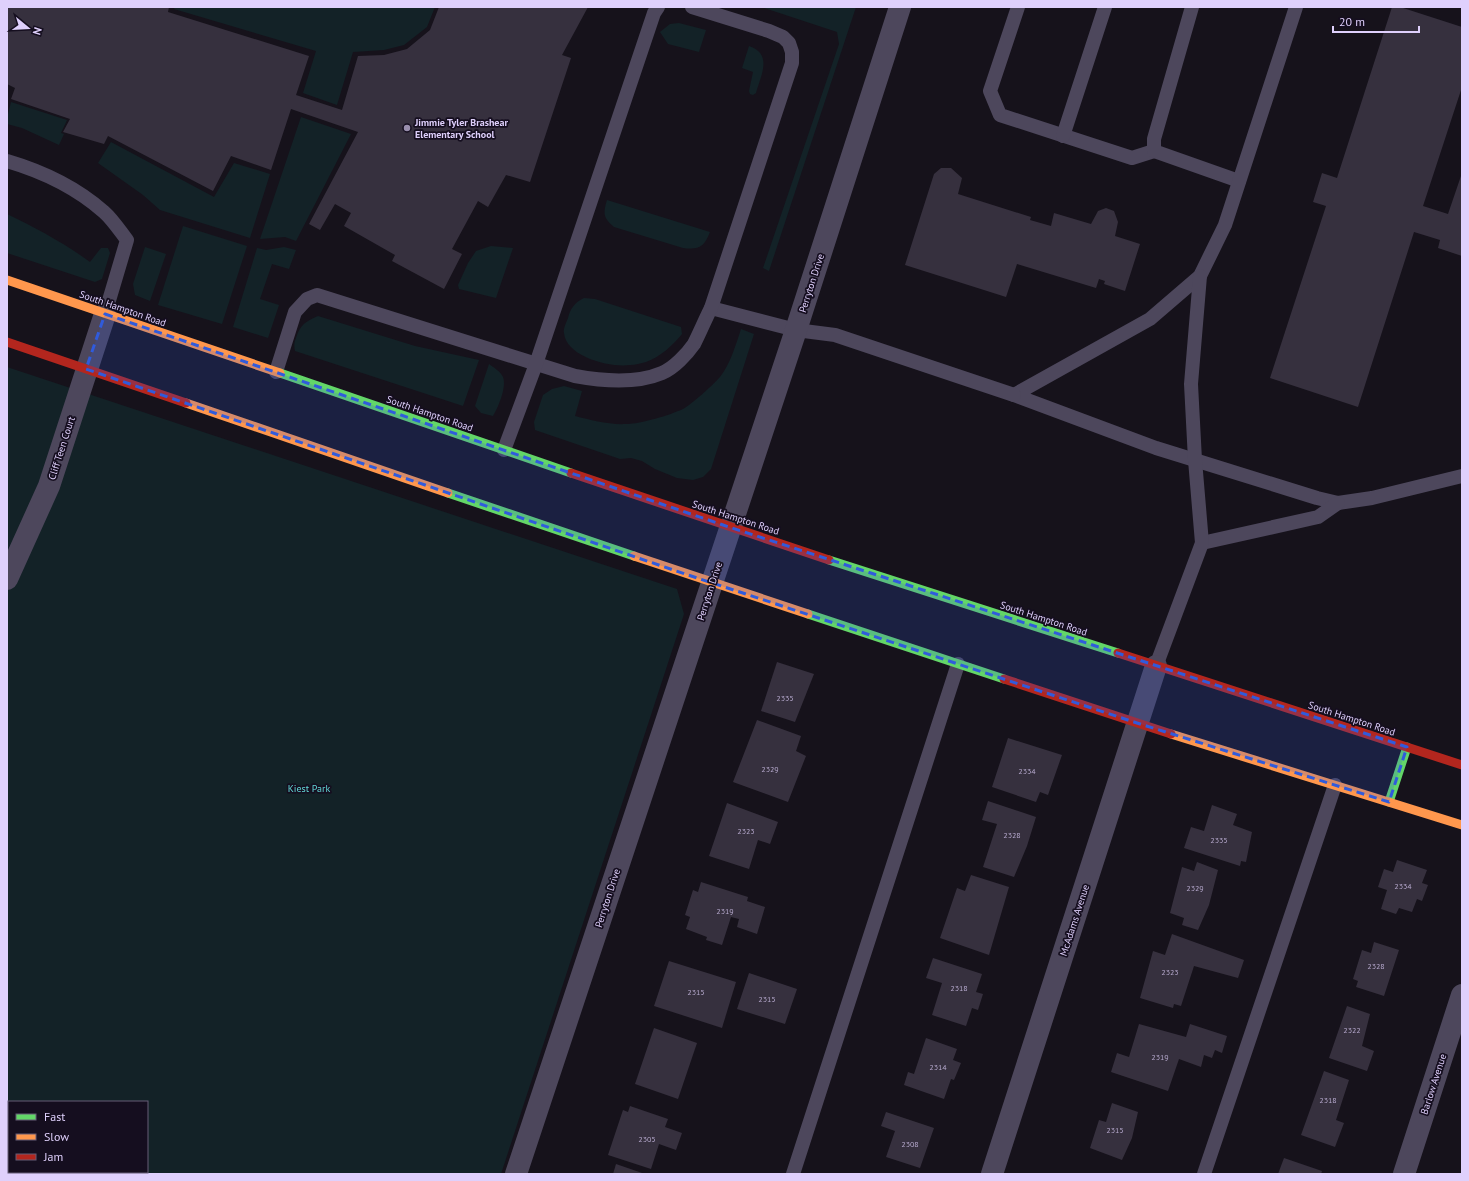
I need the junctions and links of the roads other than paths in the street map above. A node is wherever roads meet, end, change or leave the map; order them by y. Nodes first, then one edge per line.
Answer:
1 (658, 7) edge
2 (692, 7) edge
3 (900, 7) edge
4 (1018, 7) edge
5 (1105, 7) edge
6 (1192, 7) edge
7 (1293, 9) edge
8 (1063, 136) junction
9 (1154, 151) junction
10 (7, 161) edge
11 (1240, 181) junction
12 (1200, 276) junction
13 (7, 280) edge
14 (711, 308) junction
15 (105, 314) junction
16 (796, 330) junction
17 (7, 342) edge
18 (536, 364) junction
19 (86, 369) junction
20 (276, 372) junction
21 (1014, 395) junction
22 (504, 450) junction
23 (1195, 460) junction
24 (1462, 476) edge
25 (1338, 503) junction
26 (729, 527) junction
27 (1202, 543) junction
28 (7, 579) edge
29 (711, 583) junction
30 (958, 664) junction
31 (1156, 666) junction
32 (1137, 724) junction
33 (1407, 747) junction
34 (1462, 765) edge
35 (1335, 785) junction
36 (1389, 802) junction
37 (1462, 825) edge
38 (1462, 995) edge
39 (516, 1174) edge
40 (793, 1174) edge
41 (992, 1174) edge
42 (1204, 1174) edge
43 (1404, 1174) edge

1 - 18 lane
2 - 14 lane
3 - 16 street, Perryton Drive
4 - 8 lane
5 - 8 lane
6 - 9 lane
7 - 11 lane
8 - 9 lane
9 - 11 lane
10 - 15 lane
11 - 12 lane
12 - 21 lane
12 - 23 lane
13 - 15 main road, South Hampton Road
14 - 16 lane
14 - 18 lane
15 - 19 street, Cliff Teen Court
15 - 20 main road, South Hampton Road
16 - 21 lane
16 - 26 street, Perryton Drive
17 - 19 main road
18 - 20 lane
18 - 22 lane
19 - 28 street, Cliff Teen Court
19 - 29 main road
20 - 22 main road, South Hampton Road
21 - 23 lane
22 - 26 main road, South Hampton Road
23 - 25 lane
23 - 27 lane
24 - 25 lane
25 - 27 lane
26 - 29 street, Perryton Drive
26 - 31 main road, South Hampton Road
27 - 31 lane
29 - 30 main road
29 - 39 street, Perryton Drive
30 - 32 main road
30 - 40 lane
31 - 32 street, McAdams Avenue
31 - 33 main road, South Hampton Road
32 - 35 main road
32 - 41 street, McAdams Avenue
33 - 34 main road, South Hampton Road
33 - 36 main road
35 - 36 main road
35 - 42 lane
36 - 37 main road
38 - 43 street, Barlow Avenue

